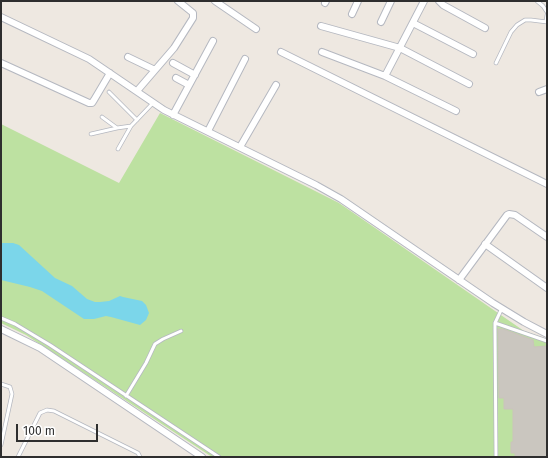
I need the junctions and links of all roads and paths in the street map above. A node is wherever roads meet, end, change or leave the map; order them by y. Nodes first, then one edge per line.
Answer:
1 (178, 1) edge
2 (215, 1) edge
3 (358, 1) edge
4 (390, 1) edge
5 (424, 1) edge
6 (440, 1) edge
7 (537, 1) edge
8 (547, 13) edge
9 (352, 14) dead end
10 (1, 18) edge
11 (381, 22) dead end
12 (547, 22) edge
13 (413, 23) junction
14 (321, 26) dead end
15 (256, 28) dead end
16 (485, 28) dead end
17 (213, 41) dead end
18 (400, 48) junction
19 (281, 52) dead end
20 (322, 52) dead end
21 (473, 54) dead end
22 (128, 57) dead end
23 (244, 59) dead end
24 (1, 63) edge
25 (173, 63) dead end
26 (496, 63) dead end
27 (155, 70) junction
28 (110, 73) junction
29 (195, 75) junction
30 (385, 76) junction
31 (176, 78) dead end
32 (276, 84) dead end
33 (469, 84) dead end
34 (189, 85) junction
35 (547, 89) edge
36 (110, 92) dead end
37 (137, 92) junction
38 (539, 92) dead end
39 (153, 103) junction
40 (456, 111) dead end
41 (173, 115) junction
42 (102, 118) dead end
43 (137, 120) junction
44 (131, 126) junction
45 (117, 128) junction
46 (208, 131) junction
47 (91, 134) dead end
48 (240, 147) junction
49 (118, 149) dead end
50 (547, 184) edge
51 (547, 237) edge
52 (485, 244) junction
53 (459, 280) junction
54 (547, 288) edge
55 (502, 308) junction
56 (1, 318) edge
57 (496, 323) junction
58 (1, 329) edge
59 (181, 331) dead end
60 (547, 334) edge
61 (547, 341) edge
62 (1, 384) edge
63 (126, 396) junction
64 (1, 445) edge
65 (18, 457) edge
66 (140, 457) edge
67 (202, 457) edge
68 (219, 457) edge
69 (496, 457) edge

1 - 27 street
2 - 15 street
3 - 9 street
4 - 11 street
5 - 13 street
6 - 16 street
7 - 8 lane
8 - 12 lane
10 - 28 street
12 - 26 lane
13 - 18 street
13 - 21 street
14 - 18 street
17 - 29 street
18 - 30 street
18 - 33 street
19 - 50 street
20 - 30 street
22 - 27 street
23 - 46 street
24 - 28 street
25 - 29 street
27 - 37 street
28 - 37 street
29 - 34 street
30 - 40 street
31 - 34 street
32 - 48 street
34 - 41 street
35 - 38 street
36 - 43 lane
37 - 39 street
39 - 41 street
39 - 43 lane
41 - 46 street
42 - 45 lane
43 - 44 lane
44 - 45 lane
44 - 49 lane
45 - 47 lane
46 - 48 street
48 - 53 street
51 - 52 street
52 - 53 street
52 - 54 street
53 - 55 street
55 - 57 lane
55 - 60 street
56 - 63 lane
57 - 61 lane
57 - 69 lane
58 - 67 street
59 - 63 lane
62 - 64 lane
63 - 68 lane
65 - 66 lane

